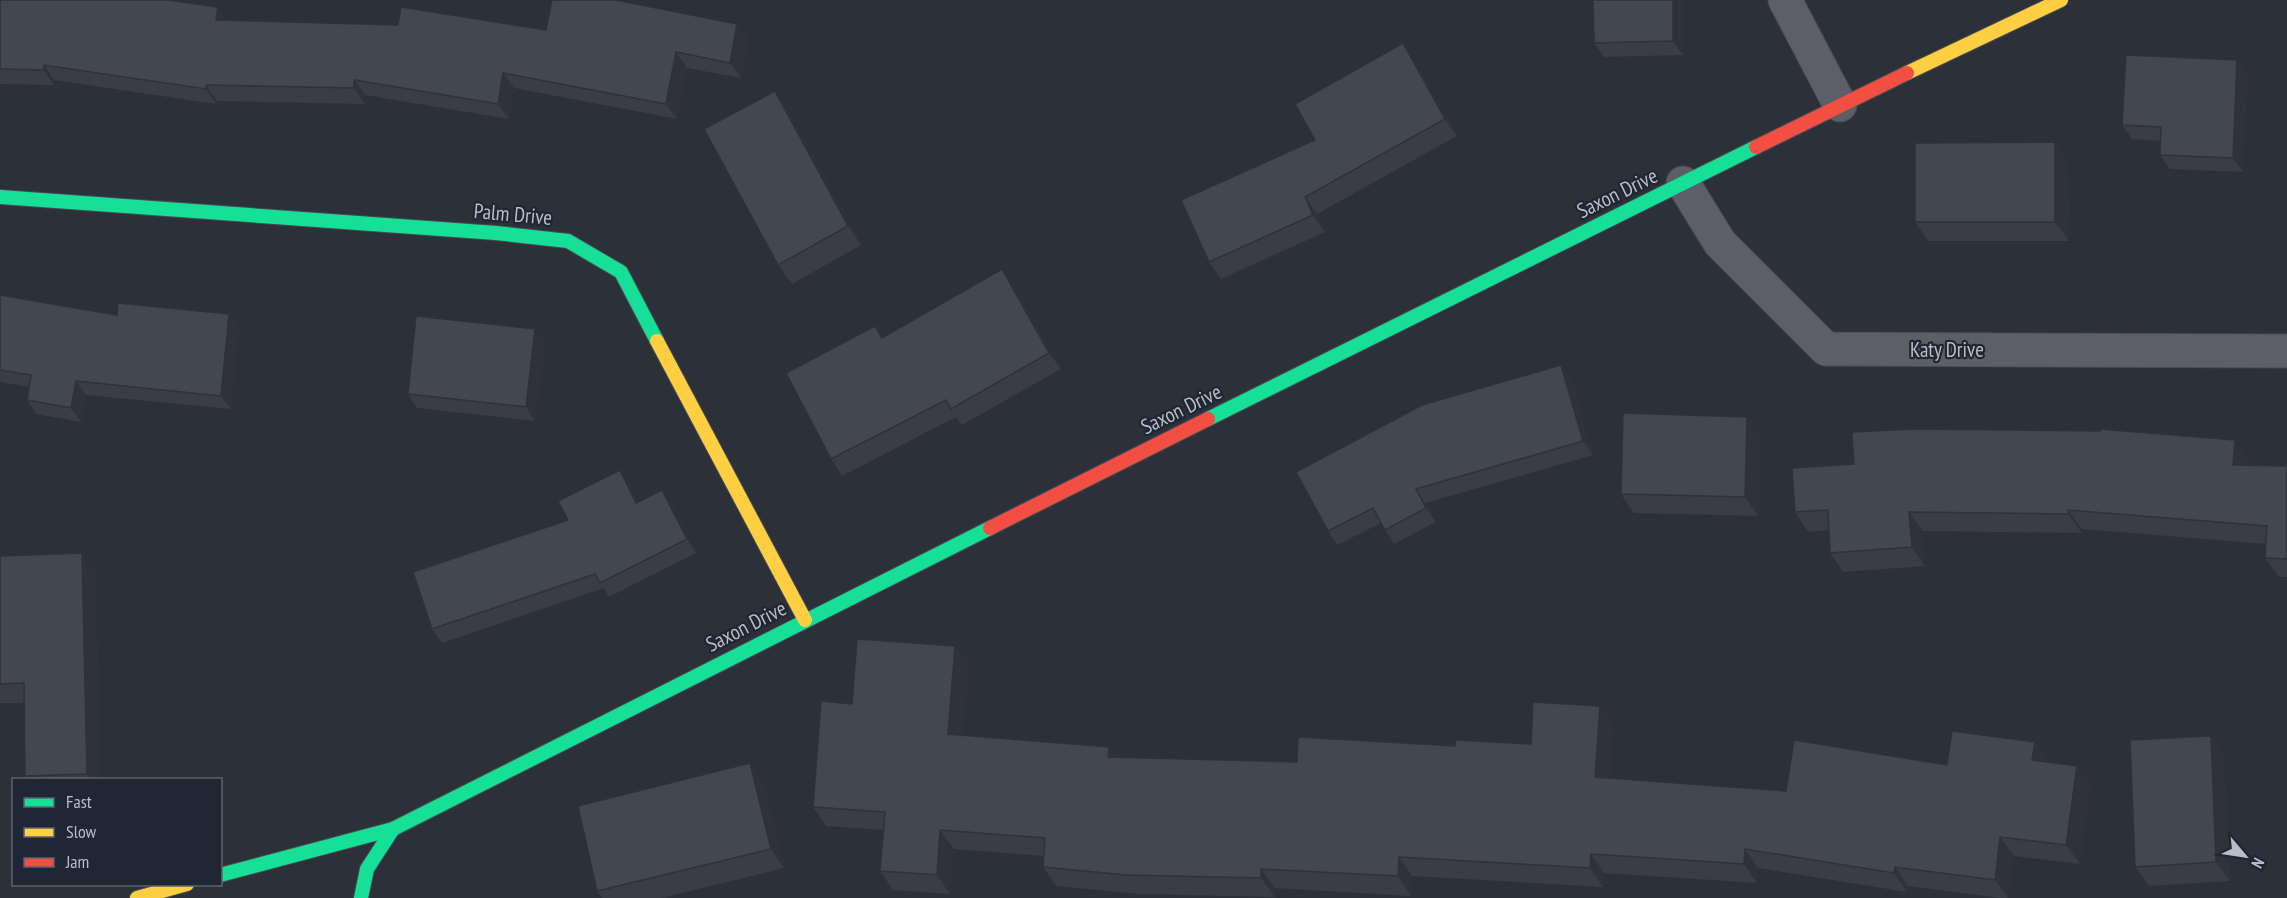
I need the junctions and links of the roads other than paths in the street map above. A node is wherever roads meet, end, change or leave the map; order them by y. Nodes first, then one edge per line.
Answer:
1 (1785, 0) edge
2 (2061, 0) edge
3 (1840, 105) junction
4 (1683, 183) junction
5 (0, 197) edge
6 (2287, 351) edge
7 (805, 620) junction
8 (393, 829) junction
9 (222, 874) edge
10 (183, 886) edge
11 (137, 898) edge
12 (361, 898) edge

1 - 3 street
2 - 3 street, Saxon Drive
3 - 4 street, Saxon Drive
4 - 6 street, Katy Drive
4 - 7 street, Saxon Drive
5 - 7 street, Palm Drive
7 - 8 street, Saxon Drive
8 - 9 street, Saxon Drive
8 - 12 street
10 - 11 street

